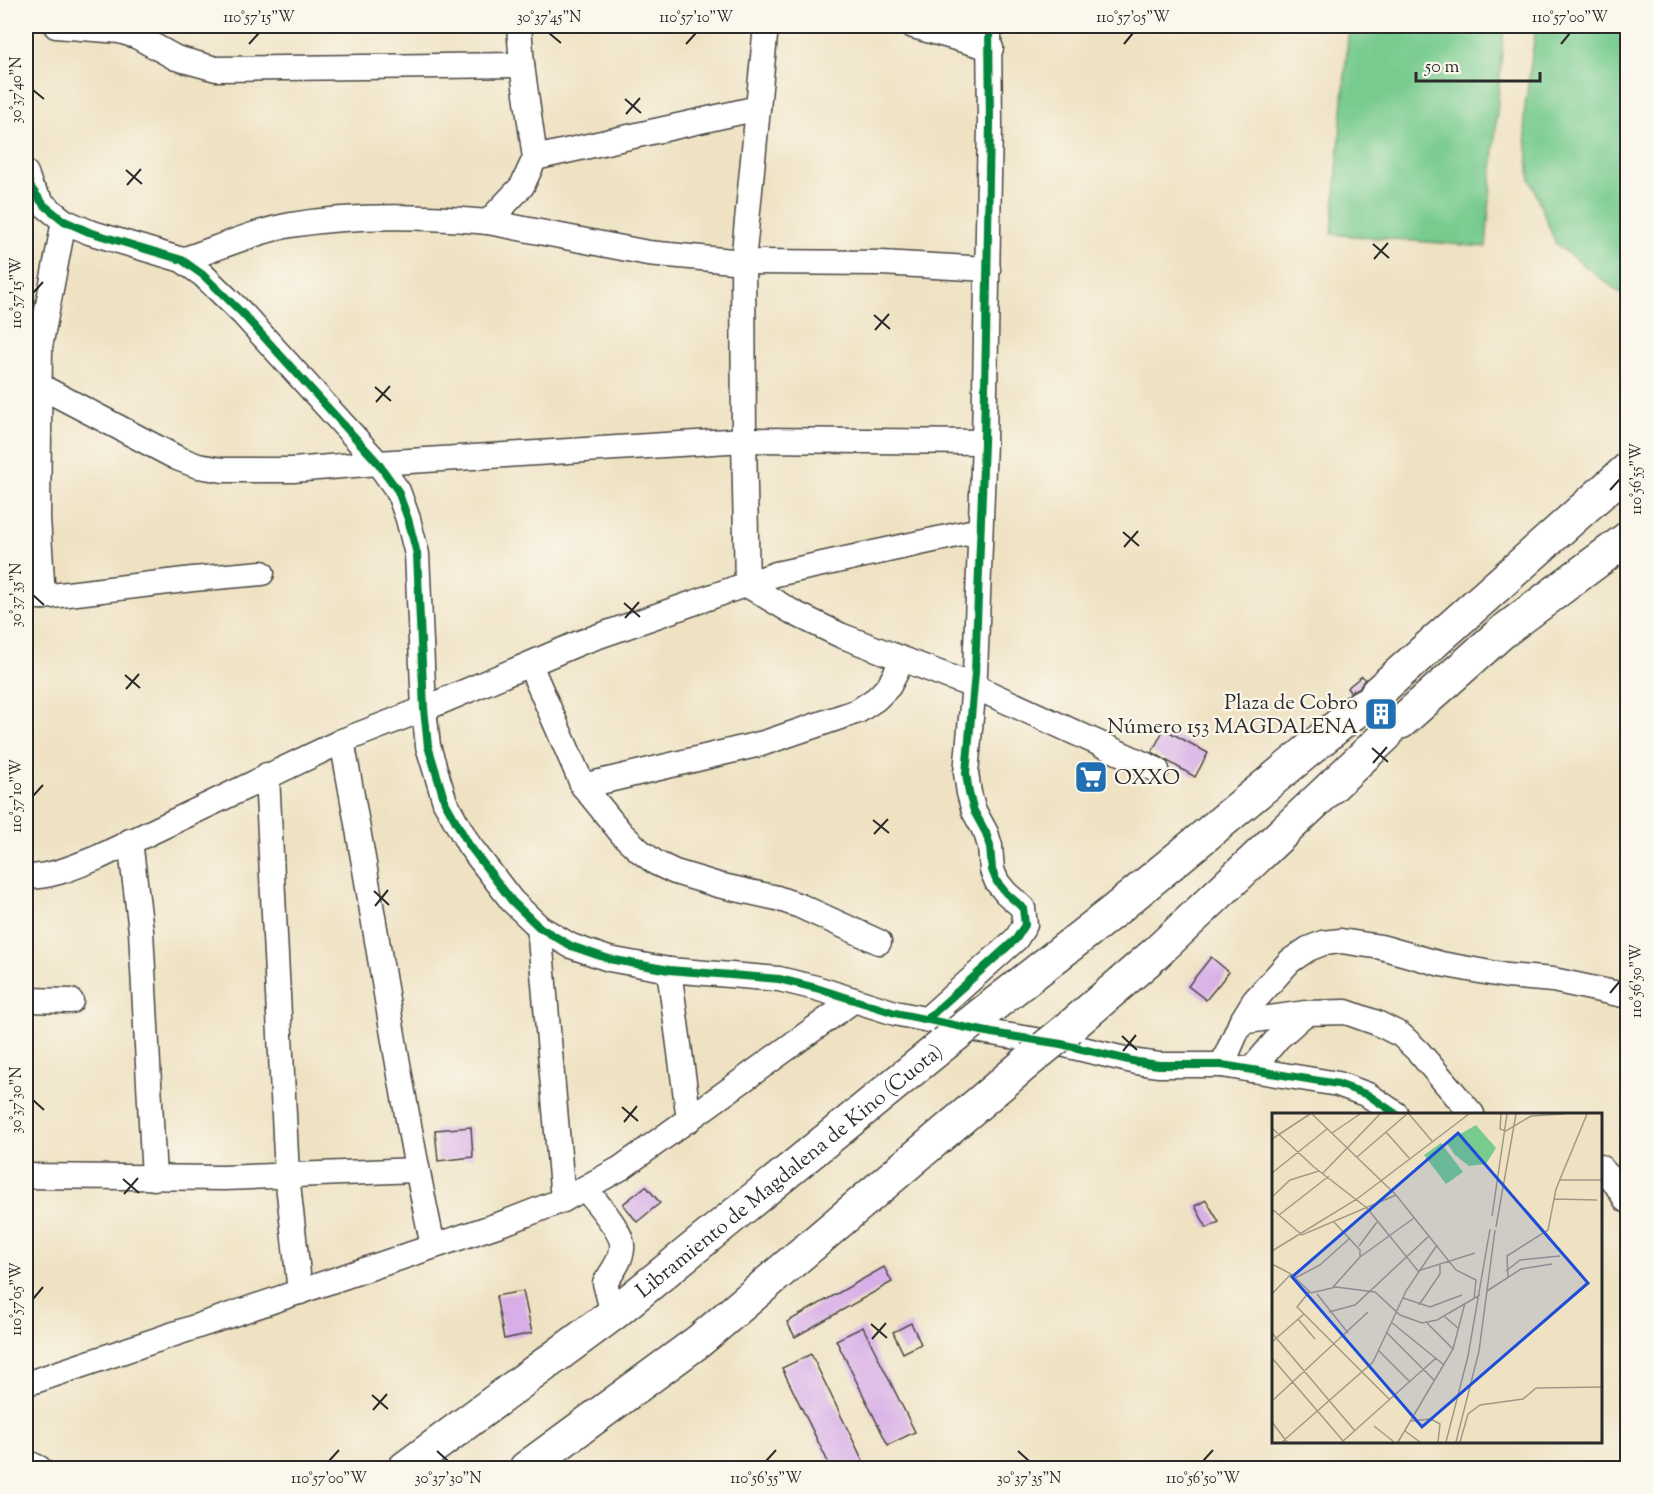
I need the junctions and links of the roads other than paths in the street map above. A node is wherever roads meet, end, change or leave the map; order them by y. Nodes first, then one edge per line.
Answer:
1 (56, 26) edge
2 (519, 26) edge
3 (766, 26) edge
4 (913, 26) edge
5 (990, 37) edge
6 (522, 65) junction
7 (758, 108) junction
8 (535, 158) junction
9 (26, 173) edge
10 (64, 221) junction
11 (489, 222) junction
12 (182, 260) junction
13 (743, 261) junction
14 (988, 268) junction
15 (38, 385) junction
16 (744, 440) junction
17 (984, 442) junction
18 (378, 463) junction
19 (1628, 469) edge
20 (980, 530) junction
21 (1628, 538) edge
22 (262, 573) dead end
23 (747, 585) junction
24 (34, 597) edge
25 (902, 661) junction
26 (530, 665) junction
27 (973, 686) junction
28 (424, 710) junction
29 (342, 741) junction
30 (1157, 770) dead end
31 (267, 775) junction
32 (583, 786) junction
33 (130, 842) junction
34 (26, 877) edge
35 (538, 927) junction
36 (879, 942) dead end
37 (669, 970) junction
38 (1628, 996) edge
39 (26, 1000) edge
40 (854, 1000) junction
41 (71, 1001) dead end
42 (1306, 1014) junction
43 (1241, 1022) junction
44 (935, 1032) junction
45 (1222, 1065) junction
46 (1251, 1070) junction
47 (1395, 1113) edge
48 (1471, 1113) edge
49 (689, 1120) junction
50 (1602, 1169) edge
51 (416, 1170) junction
52 (287, 1175) junction
53 (26, 1176) edge
54 (154, 1178) junction
55 (586, 1190) junction
56 (563, 1200) junction
57 (1626, 1200) dead end
58 (433, 1246) junction
59 (300, 1292) junction
60 (613, 1314) junction
61 (26, 1384) edge
62 (26, 1462) edge
63 (39, 1468) edge
64 (405, 1468) edge
65 (526, 1468) edge

1 - 6 street
2 - 6 street
3 - 7 street
4 - 5 street
5 - 14 street
6 - 8 street
7 - 8 street
7 - 13 street
8 - 11 street
9 - 10 street
10 - 12 street
10 - 15 street
11 - 12 street
11 - 13 street
12 - 18 street
13 - 14 street
13 - 16 street
14 - 17 street
15 - 18 street
15 - 24 street
16 - 17 street
16 - 18 street
16 - 23 street
17 - 20 street
18 - 28 street
19 - 44 highway, Libramiento de Magdalena de Kino (Cuota), bridge
20 - 23 street
20 - 27 street
21 - 65 highway, bridge
22 - 24 street
23 - 25 street
23 - 26 street
25 - 27 street
25 - 32 street
26 - 28 street
26 - 32 street
27 - 30 street
27 - 44 street
28 - 29 street
28 - 35 street
29 - 31 street
29 - 51 street
31 - 33 street
31 - 52 street
32 - 36 street
33 - 34 street
33 - 54 street
35 - 37 street
35 - 56 street
37 - 40 street
37 - 49 street
38 - 43 street
39 - 41 street
40 - 44 street
40 - 49 street
42 - 43 street
42 - 46 street
42 - 48 street
43 - 45 street
44 - 45 street
44 - 60 highway, Libramiento de Magdalena de Kino (Cuota)
45 - 46 street
46 - 47 street
49 - 55 street
50 - 57 street
51 - 52 street
51 - 58 street
52 - 54 street
52 - 59 street
53 - 54 street
55 - 56 street
55 - 60 street
56 - 58 street
58 - 59 street
59 - 61 street
60 - 64 highway, Libramiento de Magdalena de Kino (Cuota)
62 - 63 street

